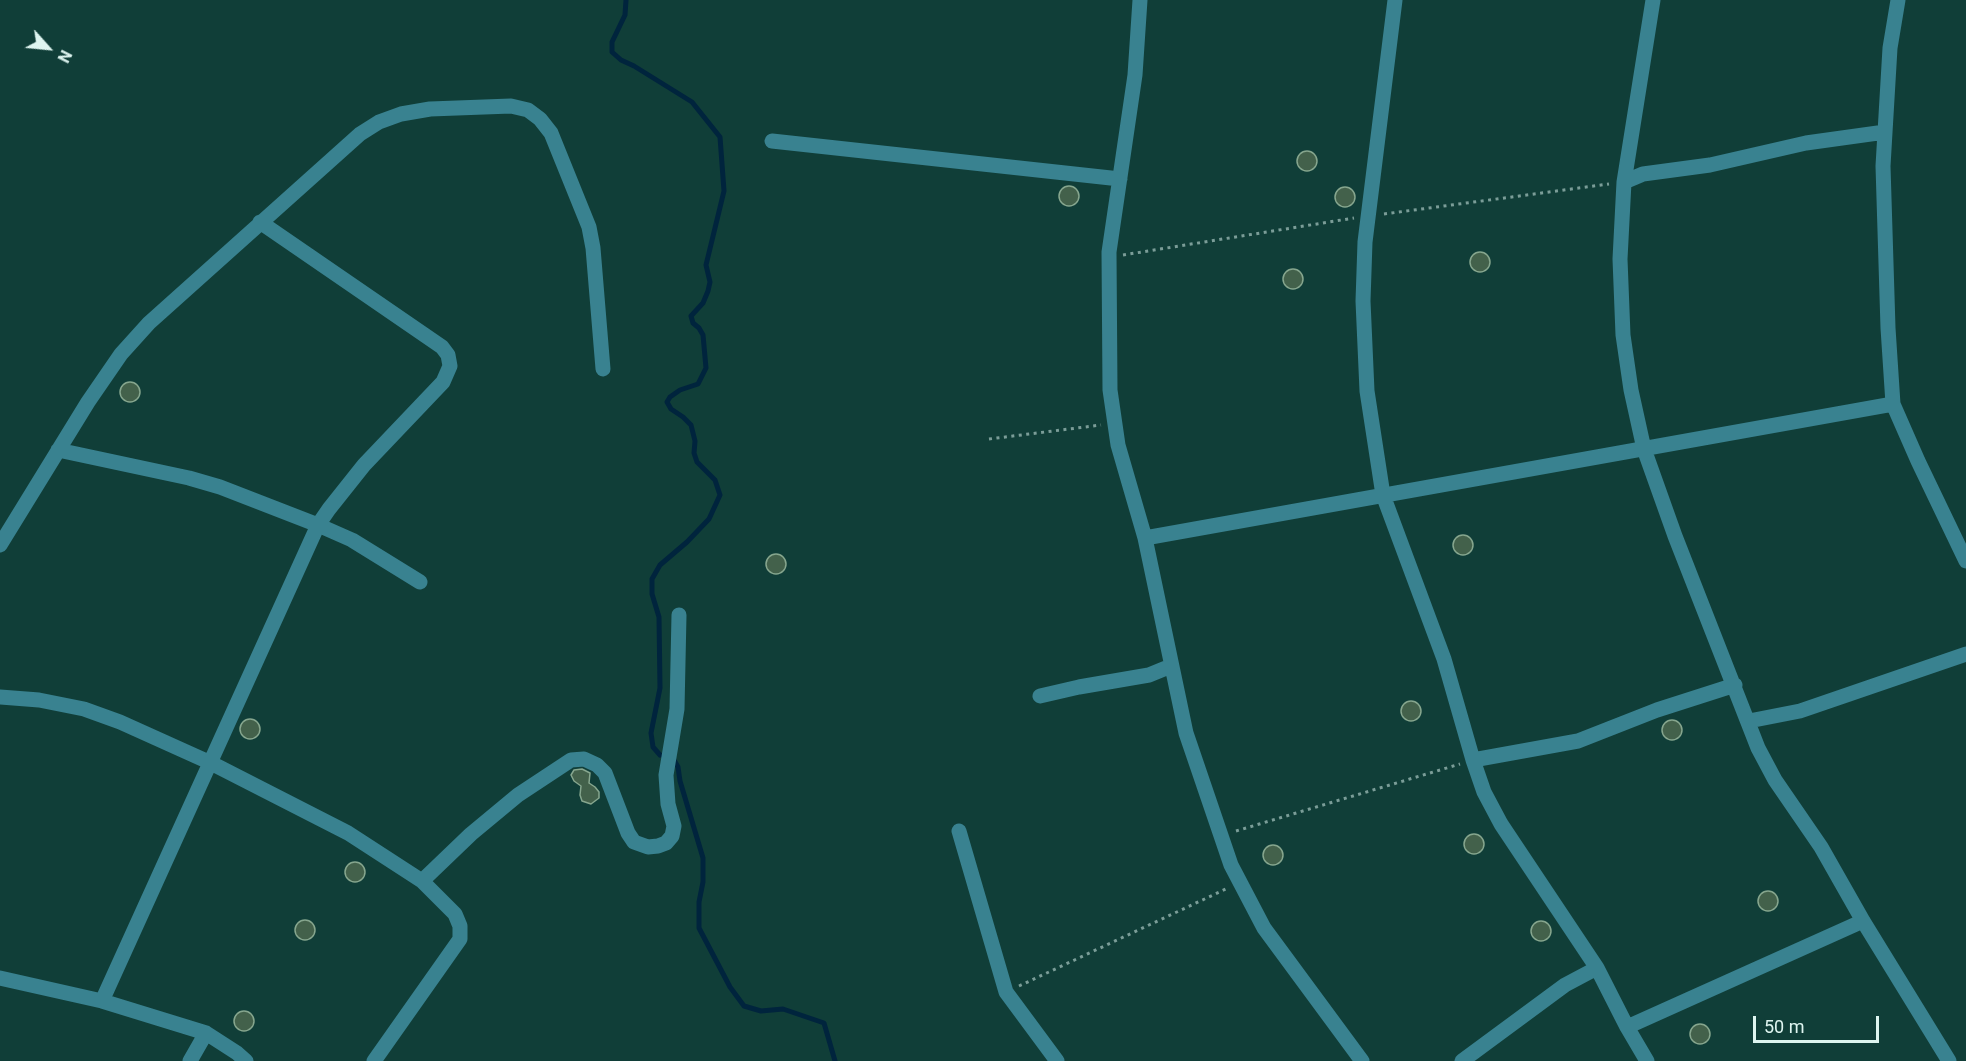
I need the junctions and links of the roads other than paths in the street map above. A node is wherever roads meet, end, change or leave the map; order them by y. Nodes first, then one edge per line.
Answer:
1 (1140, 0) edge
2 (1395, 0) edge
3 (1653, 0) edge
4 (1898, 0) edge
5 (1885, 132) junction
6 (772, 141) dead end
7 (1120, 179) junction
8 (1624, 182) junction
9 (260, 222) junction
10 (603, 369) dead end
11 (1893, 404) junction
12 (1644, 449) junction
13 (58, 450) junction
14 (1383, 495) junction
15 (318, 525) junction
16 (1144, 538) junction
17 (0, 545) edge
18 (1966, 561) edge
19 (420, 582) dead end
20 (680, 615) dead end
21 (1966, 654) edge
22 (1171, 666) junction
23 (1735, 685) junction
24 (1040, 696) dead end
25 (0, 697) edge
26 (1749, 721) junction
27 (1473, 760) junction
28 (211, 764) junction
29 (959, 831) dead end
30 (422, 881) junction
31 (1863, 921) junction
32 (1597, 968) junction
33 (0, 978) edge
34 (102, 1001) junction
35 (1627, 1027) junction
36 (206, 1033) junction
37 (190, 1061) edge
38 (246, 1061) edge
39 (374, 1061) edge
40 (1057, 1061) edge
41 (1362, 1061) edge
42 (1462, 1061) edge
43 (1647, 1061) edge
44 (1949, 1061) edge

1 - 7 street
2 - 14 street
3 - 8 street
4 - 5 street
5 - 8 street
5 - 11 street
6 - 7 street
7 - 16 street
8 - 12 street
9 - 10 street
9 - 13 street
9 - 15 street
11 - 12 street
11 - 18 street
12 - 14 street
12 - 23 street
13 - 15 street
13 - 17 street
14 - 16 street
14 - 27 street
15 - 19 street
15 - 28 street
16 - 22 street
20 - 30 street
21 - 26 street
22 - 24 street
22 - 41 street
23 - 26 street
23 - 27 street
25 - 28 street
26 - 31 street
27 - 32 street
28 - 30 street
28 - 34 street
29 - 40 street
30 - 39 street
31 - 35 street
31 - 44 street
32 - 35 street
32 - 42 street
33 - 34 street
34 - 36 street
35 - 43 street
36 - 37 street
36 - 38 street

